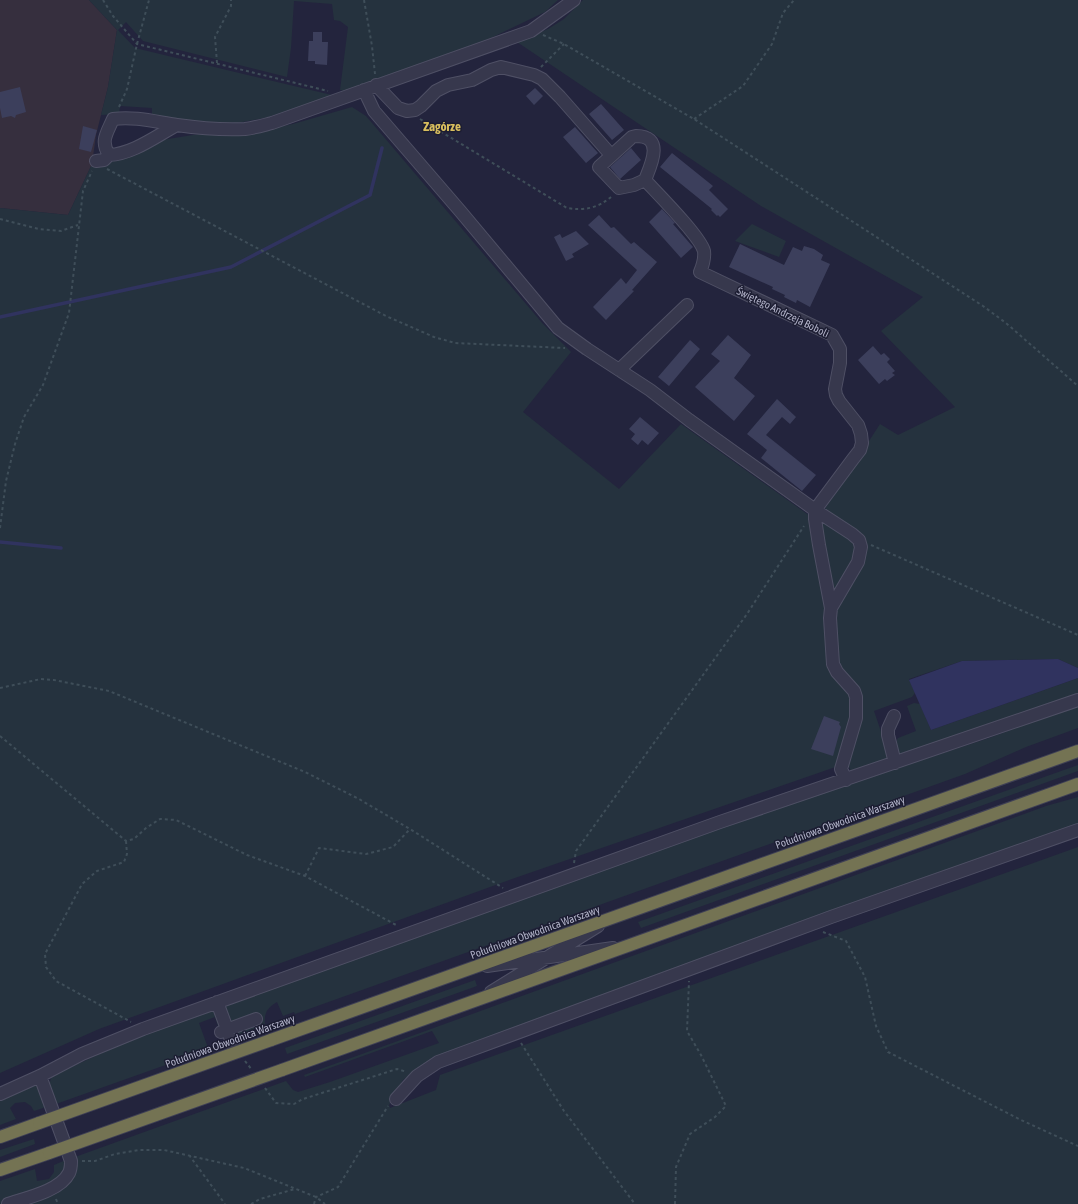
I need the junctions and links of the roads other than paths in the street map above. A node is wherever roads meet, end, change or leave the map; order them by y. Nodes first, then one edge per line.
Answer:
1 (574, 0) edge
2 (376, 85) junction
3 (364, 90) junction
4 (178, 125) junction
5 (109, 155) junction
6 (611, 155) junction
7 (96, 161) road end
8 (645, 180) junction
9 (687, 305) dead end
10 (619, 370) junction
11 (815, 510) junction
12 (831, 608) junction
13 (1078, 700) edge
14 (894, 716) dead end
15 (1078, 751) edge
16 (895, 763) junction
17 (846, 780) junction
18 (1078, 784) edge
19 (1078, 830) edge
20 (611, 918) junction
21 (622, 947) junction
22 (547, 958) junction
23 (472, 968) junction
24 (482, 998) junction
25 (217, 1002) junction
26 (256, 1019) dead end
27 (224, 1031) junction
28 (233, 1045) road end
29 (40, 1076) junction
30 (0, 1094) edge
31 (396, 1099) road end
32 (0, 1137) edge
33 (0, 1170) edge
34 (8, 1204) edge

1 - 2 street
2 - 3 street
2 - 6 street
3 - 4 street
3 - 10 street
4 - 5 street
4 - 5 street
5 - 7 street
6 - 8 street
6 - 8 street
8 - 11 street, Świętego Andrzeja Boboli
9 - 10 street
10 - 11 street
11 - 12 street
11 - 12 street
12 - 17 street
13 - 16 street
14 - 16 street
15 - 20 highway, Południowa Obwodnica Warszawy
16 - 17 street
17 - 25 street
18 - 21 highway
19 - 31 street
20 - 22 street
20 - 23 highway, Południowa Obwodnica Warszawy
21 - 22 street
21 - 24 highway
22 - 23 street
22 - 24 street
23 - 32 highway, Południowa Obwodnica Warszawy, bridge
24 - 33 highway, bridge
25 - 27 street
25 - 29 street
26 - 27 street
27 - 28 street
29 - 30 street
29 - 34 street

